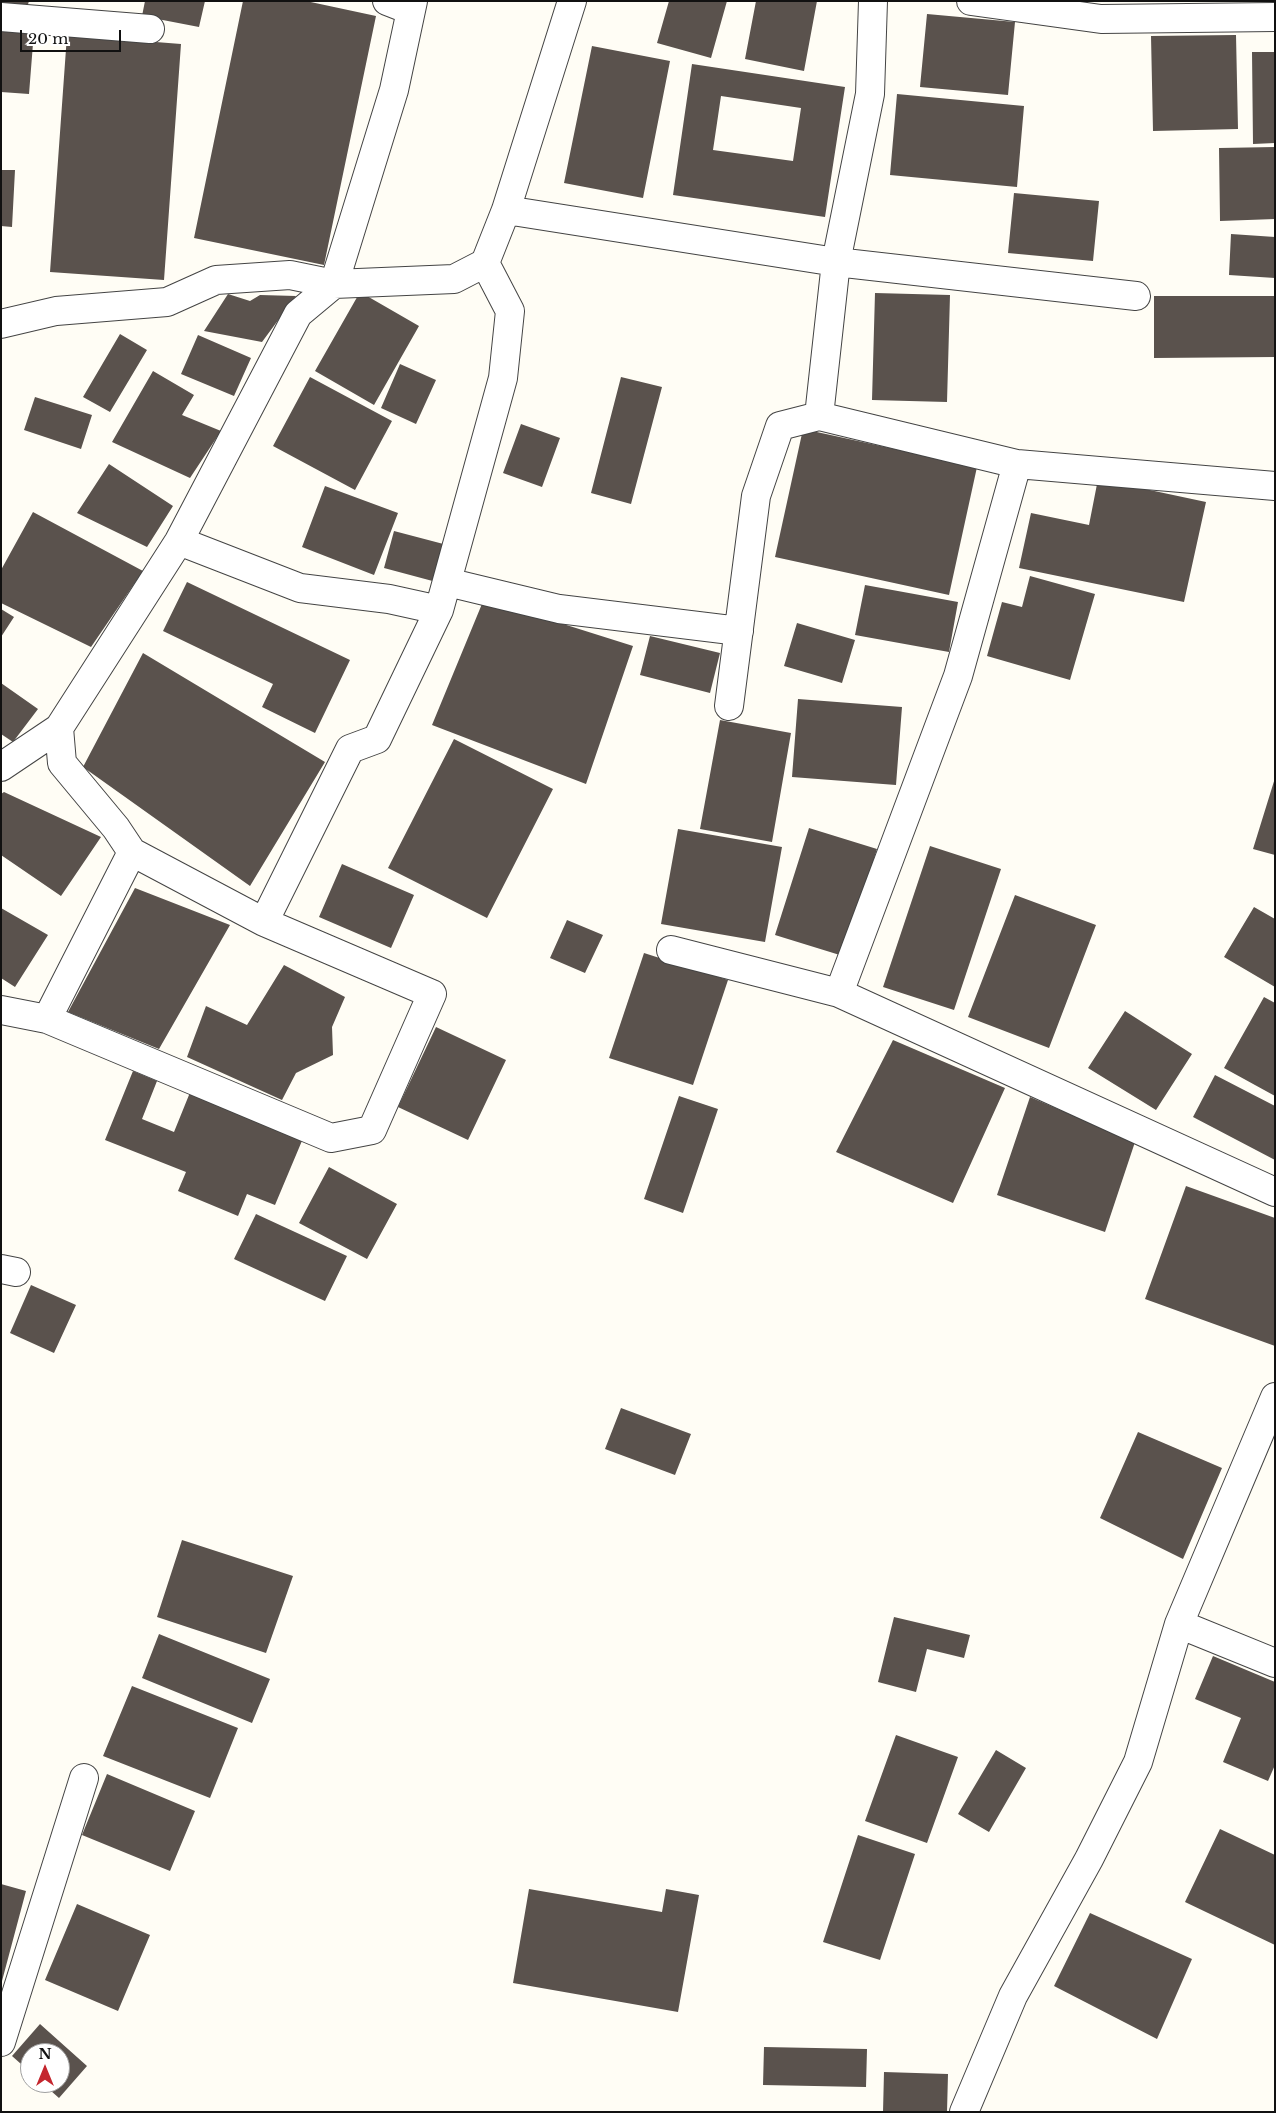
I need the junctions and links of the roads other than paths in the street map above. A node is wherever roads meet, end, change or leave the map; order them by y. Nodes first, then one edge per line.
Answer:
1 (572, 1) edge
2 (873, 1) edge
3 (971, 1) edge
4 (403, 4) edge
5 (51, 11) edge
6 (1, 16) edge
7 (1275, 17) edge
8 (150, 29) dead end
9 (506, 210) junction
10 (836, 262) junction
11 (485, 264) junction
12 (334, 284) junction
13 (1136, 296) dead end
14 (1, 324) edge
15 (819, 416) junction
16 (1017, 464) junction
17 (1275, 486) edge
18 (179, 541) junction
19 (447, 582) junction
20 (439, 610) junction
21 (739, 631) junction
22 (729, 706) dead end
23 (59, 728) junction
24 (1, 766) edge
25 (132, 852) junction
26 (264, 922) junction
27 (671, 950) dead end
28 (839, 993) junction
29 (1, 1010) edge
30 (47, 1019) junction
31 (1275, 1192) edge
32 (1275, 1397) edge
33 (1179, 1624) junction
34 (1275, 1663) edge
35 (84, 1778) dead end
36 (1, 2042) edge
37 (964, 2112) edge

1 - 9 street
2 - 10 street
3 - 7 street
4 - 12 street
5 - 6 street
5 - 8 street
9 - 10 street
9 - 11 street
10 - 13 street
10 - 15 street
11 - 12 street
11 - 19 street
12 - 14 street
12 - 18 street
15 - 16 street
15 - 21 street
16 - 17 street
16 - 28 street
18 - 20 street
18 - 23 street
19 - 20 street
19 - 21 street
20 - 26 street
21 - 22 street
23 - 24 street
23 - 25 street
25 - 26 street
25 - 30 street
26 - 30 street
27 - 28 street
28 - 31 street
29 - 30 street
32 - 33 street
33 - 34 street
33 - 37 street
35 - 36 street

